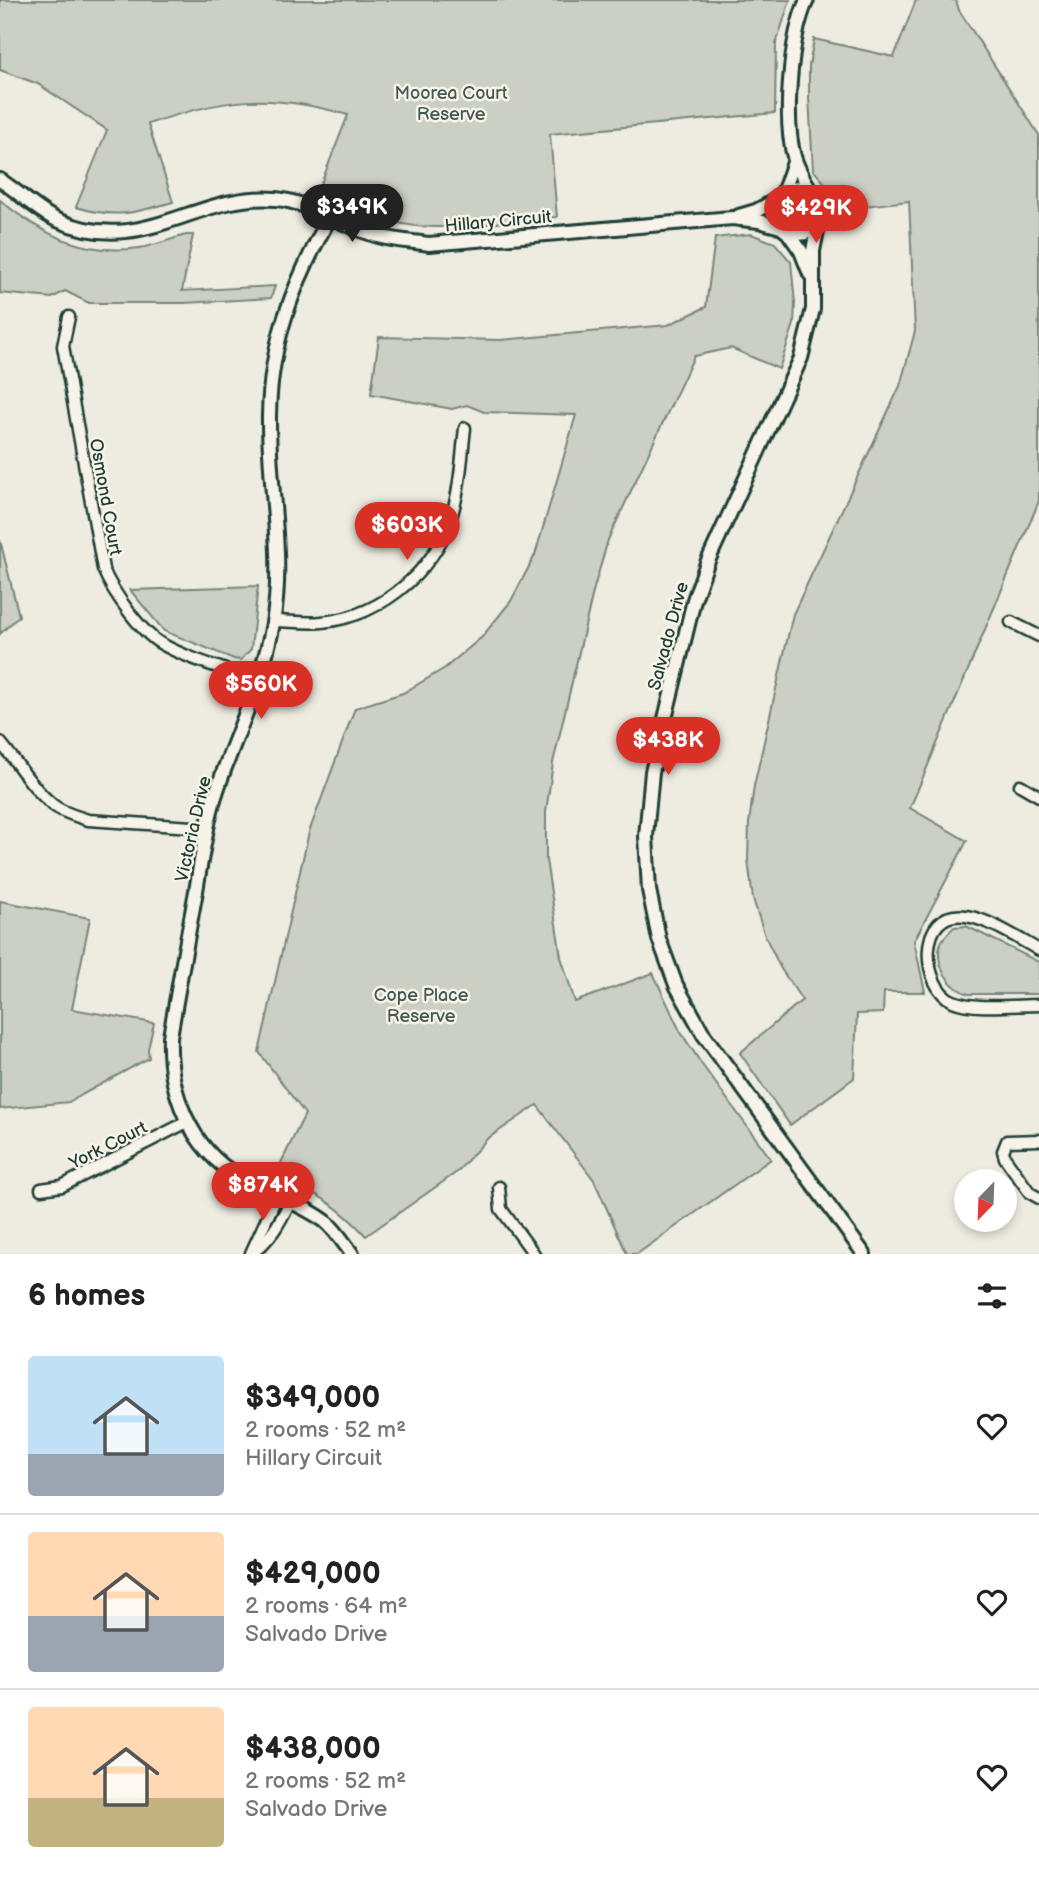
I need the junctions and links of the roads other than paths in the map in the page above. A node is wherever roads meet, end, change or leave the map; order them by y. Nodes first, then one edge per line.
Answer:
1 (807, 0) edge
2 (795, 160) junction
3 (0, 180) edge
4 (812, 193) junction
5 (781, 196) junction
6 (330, 217) junction
7 (732, 218) junction
8 (819, 220) junction
9 (784, 229) junction
10 (811, 278) junction
11 (69, 317) dead end
12 (465, 428) dead end
13 (273, 621) junction
14 (1011, 622) dead end
15 (1039, 636) edge
16 (258, 681) junction
17 (0, 742) edge
18 (1020, 785) dead end
19 (1039, 796) edge
20 (207, 828) junction
21 (1039, 950) edge
22 (1039, 1005) edge
23 (187, 1122) junction
24 (1039, 1140) edge
25 (499, 1187) dead end
26 (41, 1189) dead end
27 (277, 1196) junction
28 (1039, 1198) edge
29 (290, 1202) junction
30 (251, 1254) edge
31 (352, 1254) edge
32 (534, 1254) edge
33 (864, 1254) edge

1 - 2 street, Salvado Drive
2 - 4 street, Salvado Drive
2 - 5 street, Salvado Drive
3 - 6 street, Hillary Circuit
4 - 5 street
4 - 8 street, Salvado Drive
5 - 7 street, Hillary Circuit
5 - 9 street, Salvado Drive
6 - 7 street, Hillary Circuit
6 - 13 street, Victoria Drive
7 - 9 street, Hillary Circuit
8 - 9 street
8 - 10 street, Salvado Drive
9 - 10 street, Salvado Drive
10 - 33 street, Salvado Drive
11 - 16 street, Osmond Court
12 - 13 street
13 - 16 street, Victoria Drive
14 - 15 street
16 - 20 street, Victoria Drive
17 - 20 street
18 - 19 street
20 - 23 street, Victoria Drive
21 - 22 street
23 - 26 street, York Court
23 - 27 street, Victoria Drive
24 - 28 street
25 - 32 street
27 - 29 street, Victoria Drive
27 - 30 street
29 - 30 street
29 - 31 street, Victoria Drive

